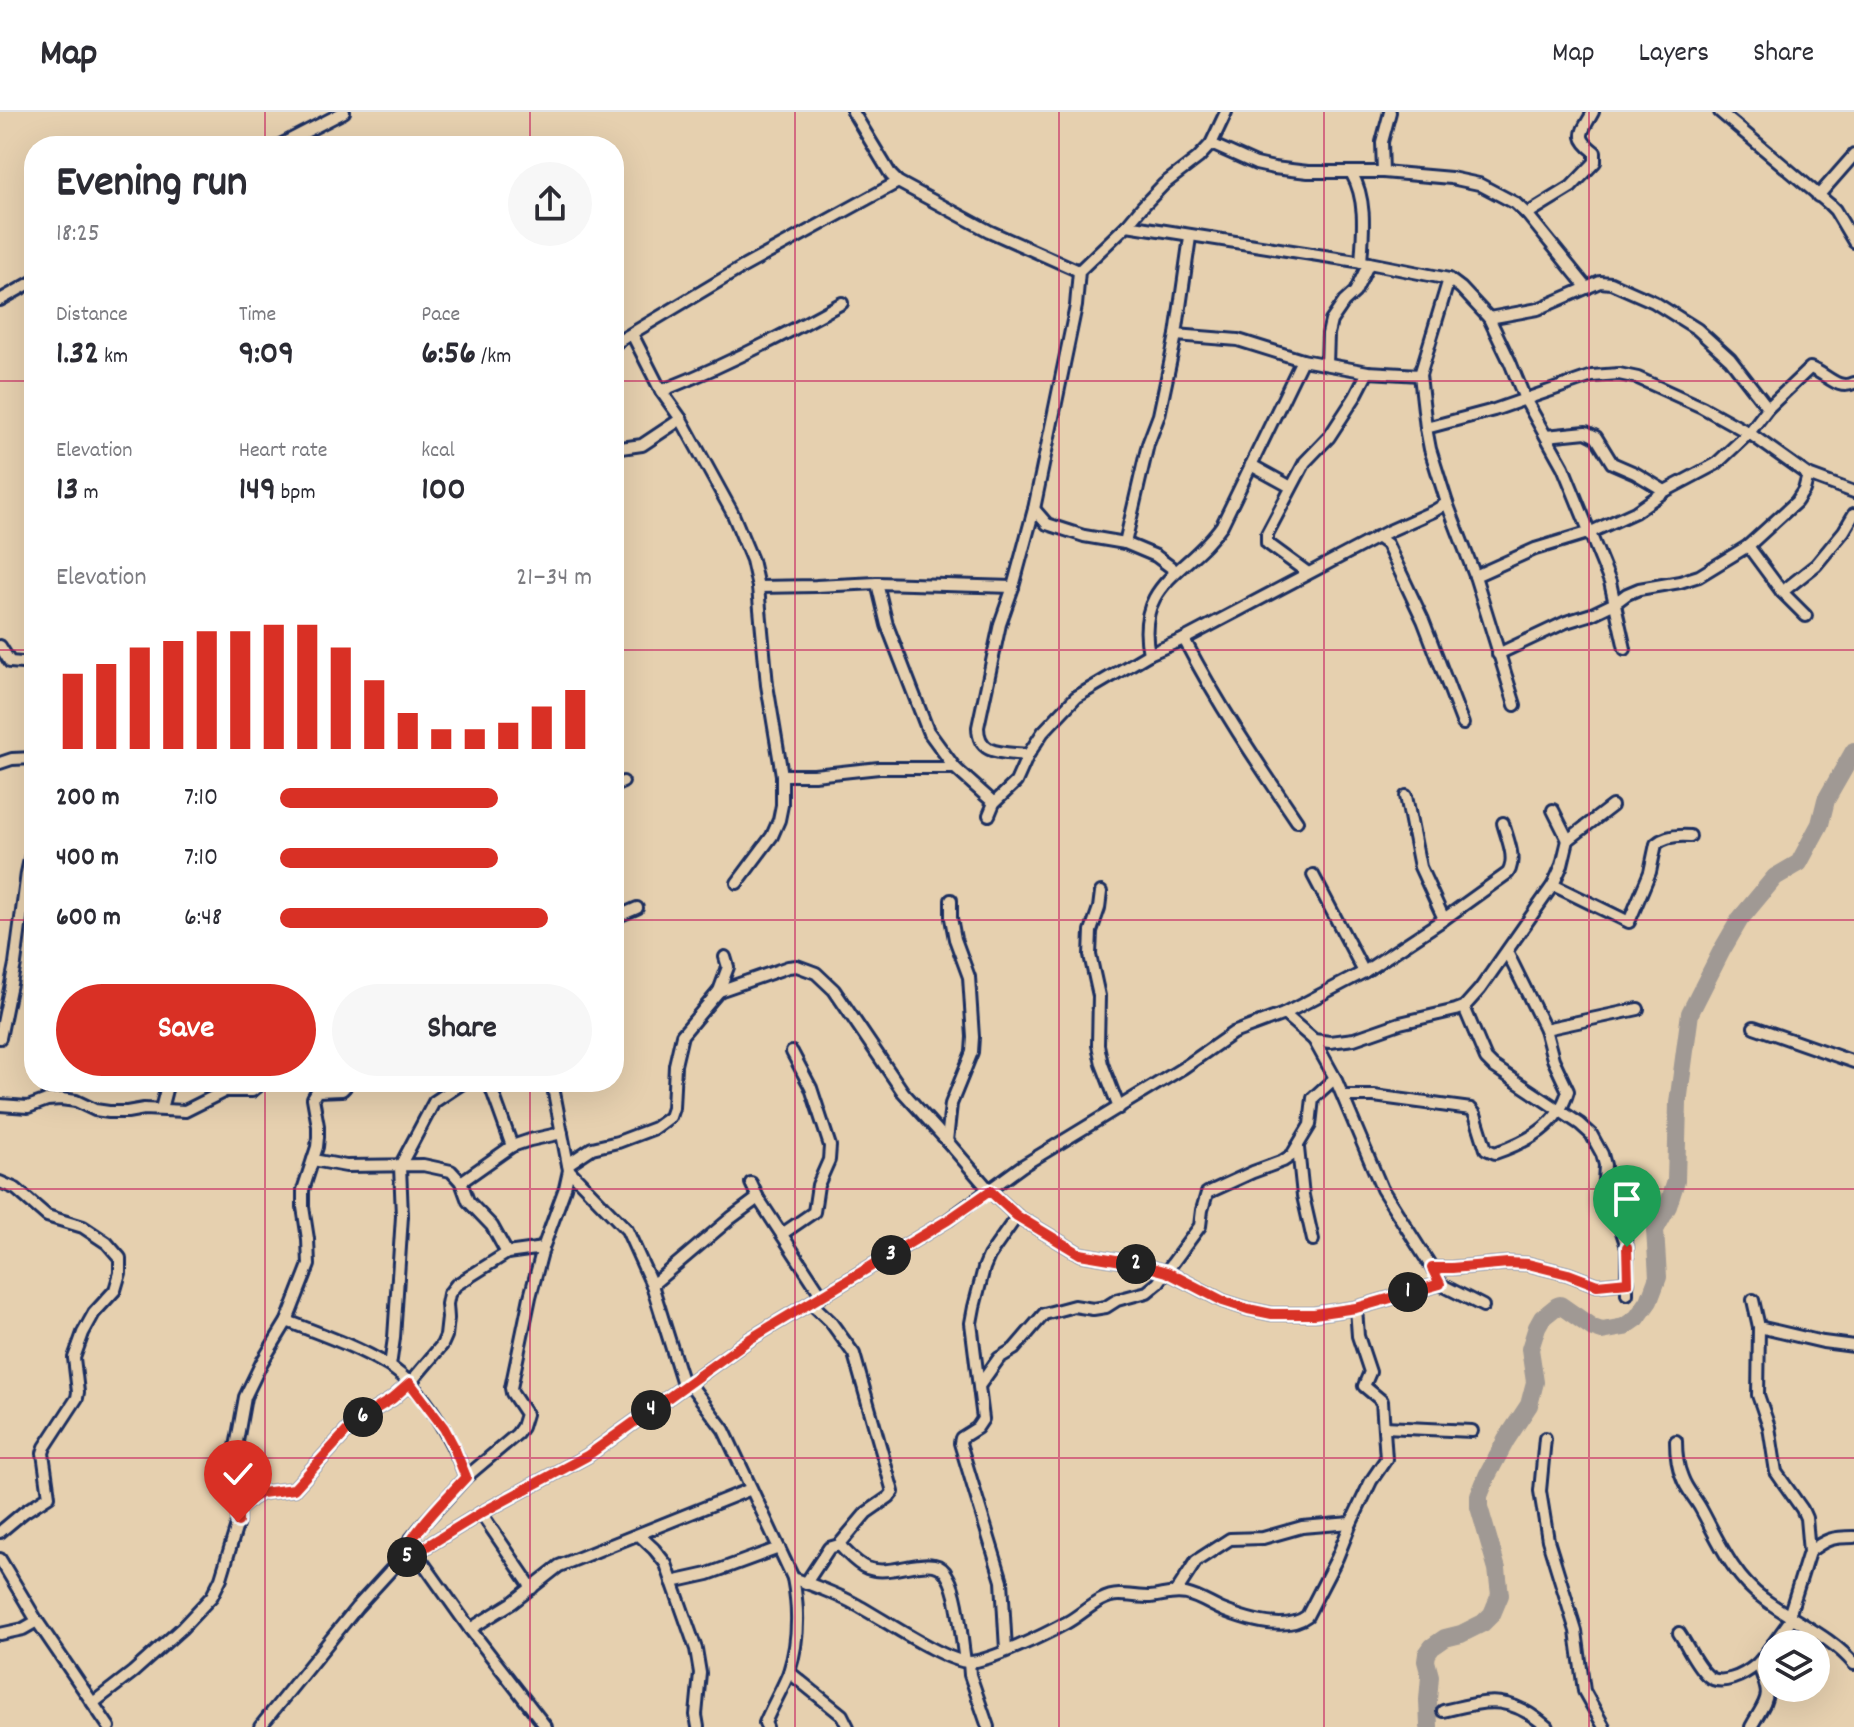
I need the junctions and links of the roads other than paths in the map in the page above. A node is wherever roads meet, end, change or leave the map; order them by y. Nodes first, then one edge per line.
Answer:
1 (344, 112) edge
2 (853, 112) edge
3 (1226, 112) edge
4 (1390, 112) edge
5 (1593, 112) edge
6 (1720, 112) edge
7 (297, 136) edge
8 (1211, 144) junction
9 (1854, 155) edge
10 (1383, 172) junction
11 (1352, 174) junction
12 (898, 182) junction
13 (1818, 196) junction
14 (1527, 214) junction
15 (1127, 225) junction
16 (1190, 237) junction
17 (1854, 242) edge
18 (1365, 263) junction
19 (1079, 271) junction
20 (1449, 279) junction
21 (24, 287) edge
22 (1587, 288) junction
23 (0, 300) edge
24 (842, 303) dead end
25 (1489, 318) junction
26 (632, 334) junction
27 (1176, 335) junction
28 (624, 338) edge
29 (1302, 360) junction
30 (1327, 364) junction
31 (1368, 372) junction
32 (1420, 375) junction
33 (1854, 383) edge
34 (661, 391) junction
35 (1525, 399) junction
36 (1768, 408) junction
37 (681, 419) junction
38 (1426, 428) junction
39 (1749, 433) junction
40 (1546, 436) junction
41 (624, 448) edge
42 (1251, 465) junction
43 (1808, 475) junction
44 (1291, 487) junction
45 (1665, 491) junction
46 (1854, 492) edge
47 (1447, 503) junction
48 (1034, 509) junction
49 (1854, 514) edge
50 (1389, 531) junction
51 (1591, 532) junction
52 (1849, 533) edge
53 (1377, 537) junction
54 (1125, 543) junction
55 (1387, 544) junction
56 (1748, 546) junction
57 (1176, 571) junction
58 (1308, 573) junction
59 (1475, 576) junction
60 (877, 583) junction
61 (758, 587) junction
62 (1013, 587) junction
63 (1782, 592) junction
64 (1615, 603) junction
65 (1806, 616) dead end
66 (1184, 639) junction
67 (0, 646) edge
68 (1625, 649) dead end
69 (1149, 654) junction
70 (1498, 654) junction
71 (24, 663) edge
72 (1515, 705) dead end
73 (1463, 724) dead end
74 (1028, 755) junction
75 (24, 758) edge
76 (0, 763) edge
77 (955, 768) junction
78 (782, 775) junction
79 (1406, 796) dead end
80 (994, 803) junction
81 (1612, 806) dead end
82 (1553, 810) dead end
83 (989, 815) dead end
84 (1297, 821) dead end
85 (1503, 823) dead end
86 (1690, 836) dead end
87 (1568, 840) junction
88 (1313, 875) dead end
89 (737, 883) dead end
90 (1553, 885) junction
91 (1101, 892) dead end
92 (24, 896) edge
93 (951, 900) dead end
94 (637, 908) dead end
95 (624, 914) edge
96 (1444, 919) junction
97 (1507, 952) junction
98 (725, 957) dead end
99 (1364, 972) junction
100 (719, 991) junction
101 (1464, 1007) junction
102 (1638, 1009) dead end
103 (1284, 1014) junction
104 (1, 1022) edge
105 (1754, 1027) dead end
106 (1545, 1029) junction
107 (0, 1038) edge
108 (1314, 1040) junction
109 (792, 1052) dead end
110 (1854, 1062) edge
111 (1335, 1078) junction
112 (165, 1092) edge
113 (223, 1092) edge
114 (316, 1092) edge
115 (449, 1092) edge
116 (493, 1092) edge
117 (554, 1092) edge
118 (1344, 1096) junction
119 (0, 1105) edge
120 (1119, 1108) junction
121 (161, 1109) junction
122 (1561, 1111) junction
123 (562, 1133) junction
124 (947, 1141) junction
125 (512, 1146) junction
126 (1298, 1148) junction
127 (313, 1160) junction
128 (400, 1166) junction
129 (568, 1167) junction
130 (0, 1182) edge
131 (461, 1182) junction
132 (751, 1183) dead end
133 (990, 1191) junction
134 (758, 1198) junction
135 (1017, 1216) junction
136 (782, 1234) junction
137 (1313, 1240) dead end
138 (543, 1248) junction
139 (507, 1253) junction
140 (1432, 1268) junction
141 (1167, 1272) junction
142 (1440, 1284) junction
143 (652, 1285) junction
144 (822, 1296) junction
145 (1753, 1300) dead end
146 (811, 1303) junction
147 (1483, 1306) dead end
148 (1356, 1308) junction
149 (287, 1321) junction
150 (1759, 1327) junction
151 (1854, 1346) edge
152 (390, 1366) junction
153 (410, 1383) junction
154 (686, 1385) junction
155 (979, 1386) junction
156 (1384, 1427) junction
157 (1472, 1431) dead end
158 (1545, 1438) dead end
159 (1676, 1441) dead end
160 (466, 1477) junction
161 (751, 1489) junction
162 (238, 1510) junction
163 (481, 1513) junction
164 (1351, 1523) junction
165 (0, 1532) edge
166 (639, 1535) junction
167 (1854, 1537) edge
168 (839, 1545) junction
169 (779, 1548) junction
170 (1809, 1552) junction
171 (416, 1553) junction
172 (0, 1559) edge
173 (399, 1561) junction
174 (793, 1578) junction
175 (672, 1582) junction
176 (806, 1583) junction
177 (532, 1588) junction
178 (1176, 1592) junction
179 (1791, 1617) junction
180 (37, 1621) junction
181 (470, 1629) junction
182 (1782, 1630) edge
183 (1679, 1633) dead end
184 (0, 1634) edge
185 (1006, 1650) junction
186 (967, 1661) junction
187 (1758, 1664) edge
188 (1854, 1664) edge
189 (789, 1672) junction
190 (1765, 1702) edge
191 (93, 1703) junction
192 (1443, 1711) dead end
193 (765, 1726) edge
194 (109, 1727) edge
195 (260, 1727) edge
196 (546, 1727) edge
197 (698, 1727) edge
198 (848, 1727) edge
199 (988, 1727) edge
200 (1547, 1727) edge
201 (1604, 1727) edge
202 (1751, 1727) edge

1 - 7 street
2 - 12 street
3 - 8 street
4 - 10 street
5 - 14 street
6 - 13 street
8 - 11 street
8 - 15 street
9 - 13 street
10 - 11 street
10 - 14 street
11 - 18 street
12 - 19 street
12 - 26 street
13 - 17 street
14 - 22 street
15 - 16 street
15 - 19 street
16 - 18 street
16 - 27 street
18 - 20 street
18 - 30 street
19 - 48 street
20 - 25 street
20 - 32 street
21 - 23 street
22 - 25 street
22 - 36 street
24 - 34 street
25 - 35 street
26 - 28 street
26 - 34 street
27 - 29 street
27 - 54 street
29 - 30 street
29 - 42 street
30 - 31 street
31 - 32 street
31 - 44 street
32 - 38 street
33 - 36 street
34 - 37 street
35 - 38 street
35 - 39 street
35 - 40 street
36 - 39 street
37 - 41 street
37 - 61 street
38 - 47 street
39 - 43 street
39 - 45 street
40 - 45 street
40 - 51 street
42 - 44 street
42 - 57 street
43 - 46 street
43 - 56 street
44 - 58 street
45 - 51 street
47 - 50 street
47 - 59 street
48 - 54 street
48 - 62 street
49 - 52 street
50 - 53 street
50 - 55 street
51 - 59 street
51 - 64 street
52 - 63 street
53 - 55 street
53 - 58 street
54 - 57 street
55 - 73 street
56 - 63 street
56 - 64 street
57 - 69 street
58 - 66 street
59 - 70 street
60 - 61 street
60 - 62 street
60 - 77 street
61 - 78 street
62 - 74 street
63 - 65 street
64 - 68 street
64 - 70 street
66 - 69 street
66 - 84 street
67 - 71 street
69 - 74 street
70 - 72 street
74 - 80 street
75 - 76 street
77 - 78 street
77 - 80 street
78 - 89 street
79 - 96 street
80 - 83 street
81 - 87 street
82 - 87 street
85 - 96 street
86 - 90 street
87 - 90 street
88 - 99 street
90 - 97 street
91 - 120 street
92 - 104 street
93 - 124 street
94 - 95 street
96 - 99 street
97 - 101 street
97 - 106 street
98 - 100 street
99 - 103 street
100 - 124 street
100 - 129 street
101 - 108 street
101 - 122 street
102 - 106 street
103 - 108 street
103 - 120 street
104 - 107 street
105 - 110 street
106 - 122 street
108 - 111 street
109 - 136 street
111 - 118 street
111 - 126 street
112 - 121 street
113 - 121 street
114 - 127 street
115 - 128 street
116 - 125 street
117 - 123 street
118 - 122 street
118 - 140 street
119 - 121 street
120 - 133 street
122 - 140 street
123 - 125 street
123 - 129 street
124 - 133 street
125 - 131 street
126 - 137 street
126 - 141 street
127 - 128 street
127 - 149 street
128 - 131 street
128 - 152 street
129 - 138 street
129 - 143 street
130 - 165 street
131 - 139 street
132 - 134 street
133 - 135 street
133 - 144 street
134 - 136 street
134 - 143 street
135 - 141 street
135 - 155 street
136 - 144 street
138 - 139 street
138 - 160 street
139 - 153 street
140 - 142 street
141 - 148 street
141 - 155 street
142 - 147 street
142 - 148 street
143 - 154 street
144 - 146 street
145 - 150 street
146 - 154 street
146 - 168 street
148 - 156 street
149 - 152 street
149 - 162 street
150 - 151 street
150 - 170 street
152 - 153 street
153 - 160 street
153 - 162 street
154 - 161 street
154 - 163 street
155 - 185 street
156 - 157 street
156 - 164 street
158 - 201 street
159 - 179 street
160 - 173 street
161 - 166 street
161 - 169 street
162 - 191 street
163 - 171 street
163 - 177 street
164 - 178 street
164 - 178 street
166 - 175 street
166 - 177 street
167 - 170 street
168 - 176 street
168 - 186 street
169 - 174 street
169 - 175 street
170 - 179 street
171 - 173 street
171 - 181 street
172 - 180 street
173 - 195 street
174 - 176 street
174 - 189 street
175 - 197 street
176 - 186 street
177 - 181 street
178 - 185 street
179 - 182 street
179 - 188 street
180 - 184 street
180 - 191 street
181 - 196 street
183 - 187 street
185 - 186 street
186 - 199 street
189 - 193 street
189 - 198 street
190 - 202 street
191 - 194 street
192 - 200 street

